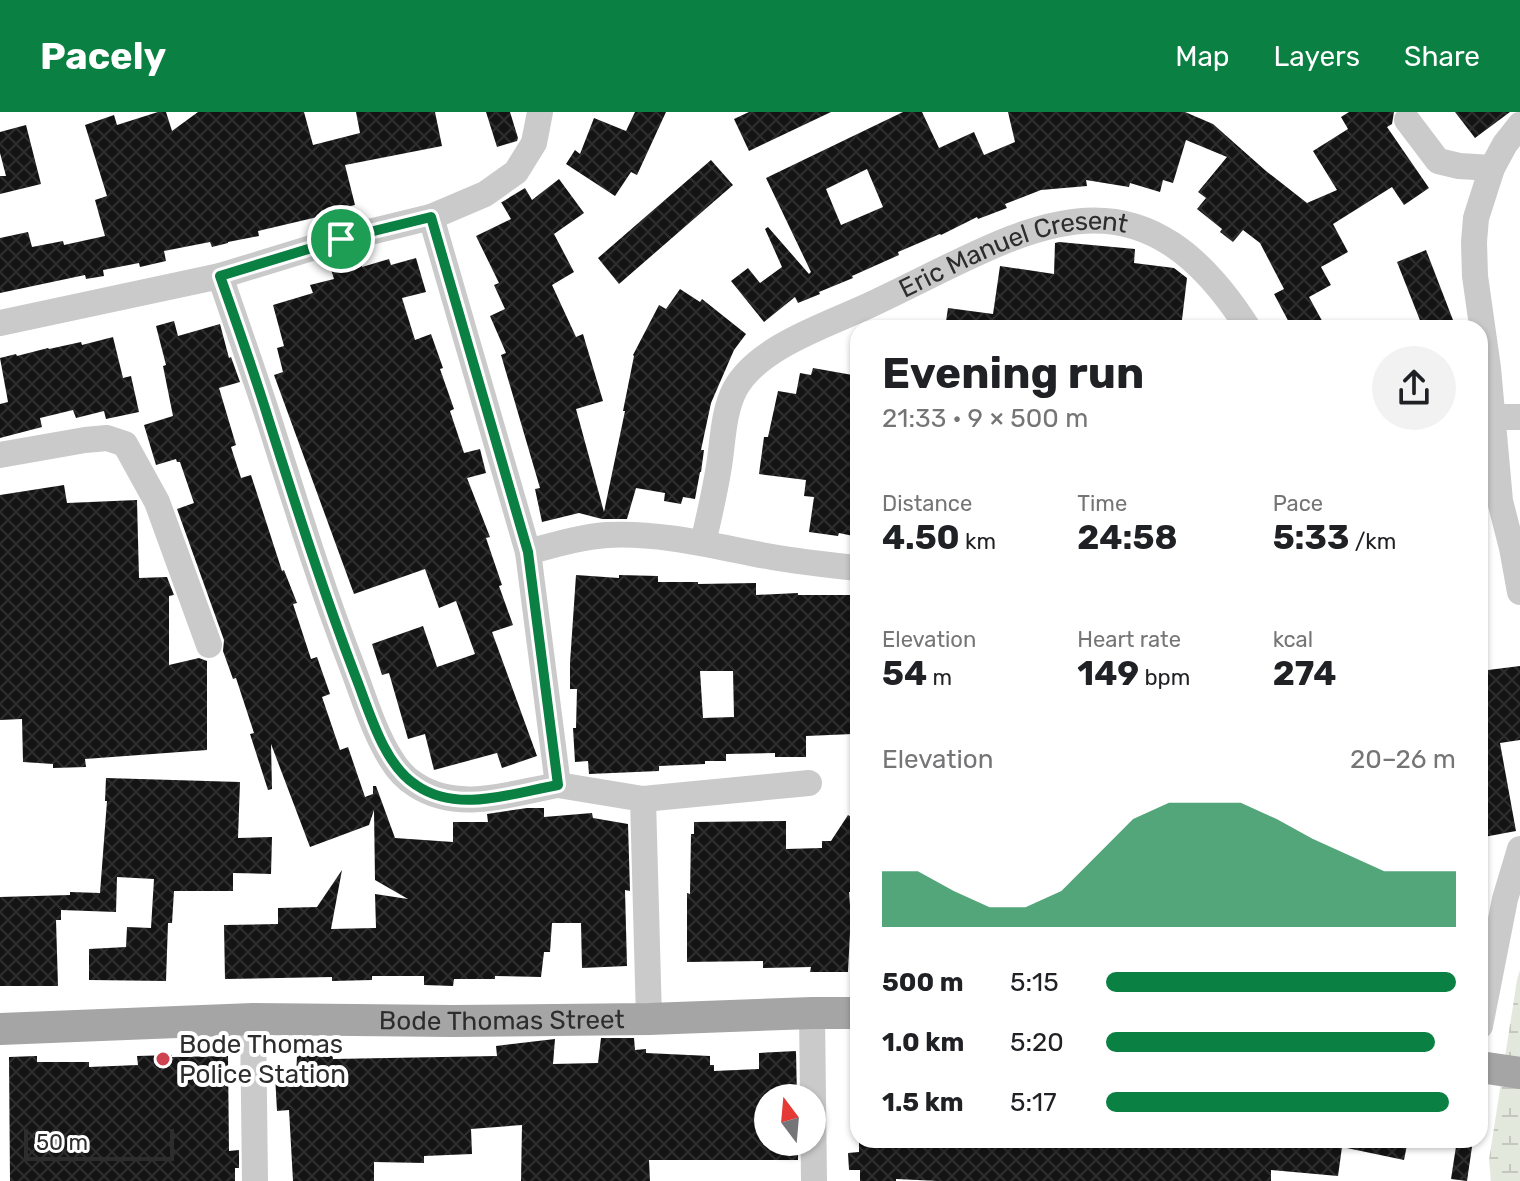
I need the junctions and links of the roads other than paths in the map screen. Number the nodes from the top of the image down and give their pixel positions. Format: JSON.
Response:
{"nodes":[{"id":1,"x":540,"y":112,"type":"edge"},
{"id":2,"x":1407,"y":120,"type":"dead end"},
{"id":3,"x":1520,"y":125,"type":"edge"},
{"id":4,"x":1492,"y":168,"type":"junction"},
{"id":5,"x":431,"y":217,"type":"junction"},
{"id":6,"x":220,"y":276,"type":"junction"},
{"id":7,"x":1243,"y":320,"type":"edge"},
{"id":8,"x":1481,"y":320,"type":"edge"},
{"id":9,"x":0,"y":323,"type":"edge"},
{"id":10,"x":1488,"y":368,"type":"edge"},
{"id":11,"x":1493,"y":417,"type":"junction"},
{"id":12,"x":1520,"y":417,"type":"edge"},
{"id":13,"x":0,"y":455,"type":"edge"},
{"id":14,"x":703,"y":543,"type":"junction"},
{"id":15,"x":1516,"y":548,"type":"edge"},
{"id":16,"x":528,"y":552,"type":"junction"},
{"id":17,"x":850,"y":567,"type":"edge"},
{"id":18,"x":1520,"y":592,"type":"edge"},
{"id":19,"x":209,"y":645,"type":"dead end"},
{"id":20,"x":809,"y":783,"type":"dead end"},
{"id":21,"x":558,"y":785,"type":"junction"},
{"id":22,"x":643,"y":799,"type":"junction"},
{"id":23,"x":1520,"y":849,"type":"edge"},
{"id":24,"x":1488,"y":985,"type":"edge"},
{"id":25,"x":812,"y":1013,"type":"junction"},
{"id":26,"x":850,"y":1013,"type":"edge"},
{"id":27,"x":253,"y":1019,"type":"junction"},
{"id":28,"x":649,"y":1019,"type":"junction"},
{"id":29,"x":0,"y":1029,"type":"edge"},
{"id":30,"x":255,"y":1181,"type":"edge"},
{"id":31,"x":814,"y":1181,"type":"edge"}],
"edges":[{"from":1,"to":5,"type":"street"},
{"from":2,"to":4,"type":"street"},
{"from":3,"to":4,"type":"street"},
{"from":4,"to":8,"type":"street"},
{"from":5,"to":6,"type":"street"},
{"from":5,"to":16,"type":"street"},
{"from":6,"to":9,"type":"street"},
{"from":6,"to":21,"type":"street"},
{"from":7,"to":14,"type":"street","name":"Eric Manuel Cresent"},
{"from":10,"to":11,"type":"street"},
{"from":11,"to":12,"type":"street"},
{"from":11,"to":15,"type":"street"},
{"from":13,"to":19,"type":"street"},
{"from":14,"to":16,"type":"street"},
{"from":14,"to":17,"type":"street"},
{"from":15,"to":18,"type":"street"},
{"from":16,"to":21,"type":"street"},
{"from":20,"to":22,"type":"street"},
{"from":21,"to":22,"type":"street"},
{"from":22,"to":28,"type":"street"},
{"from":23,"to":24,"type":"street"},
{"from":25,"to":26,"type":"main road","name":"Bode Thomas Street"},
{"from":25,"to":28,"type":"main road","name":"Bode Thomas Street"},
{"from":25,"to":31,"type":"street"},
{"from":27,"to":28,"type":"main road","name":"Bode Thomas Street"},
{"from":27,"to":29,"type":"main road","name":"Bode Thomas Street"},
{"from":27,"to":30,"type":"street"}]}
